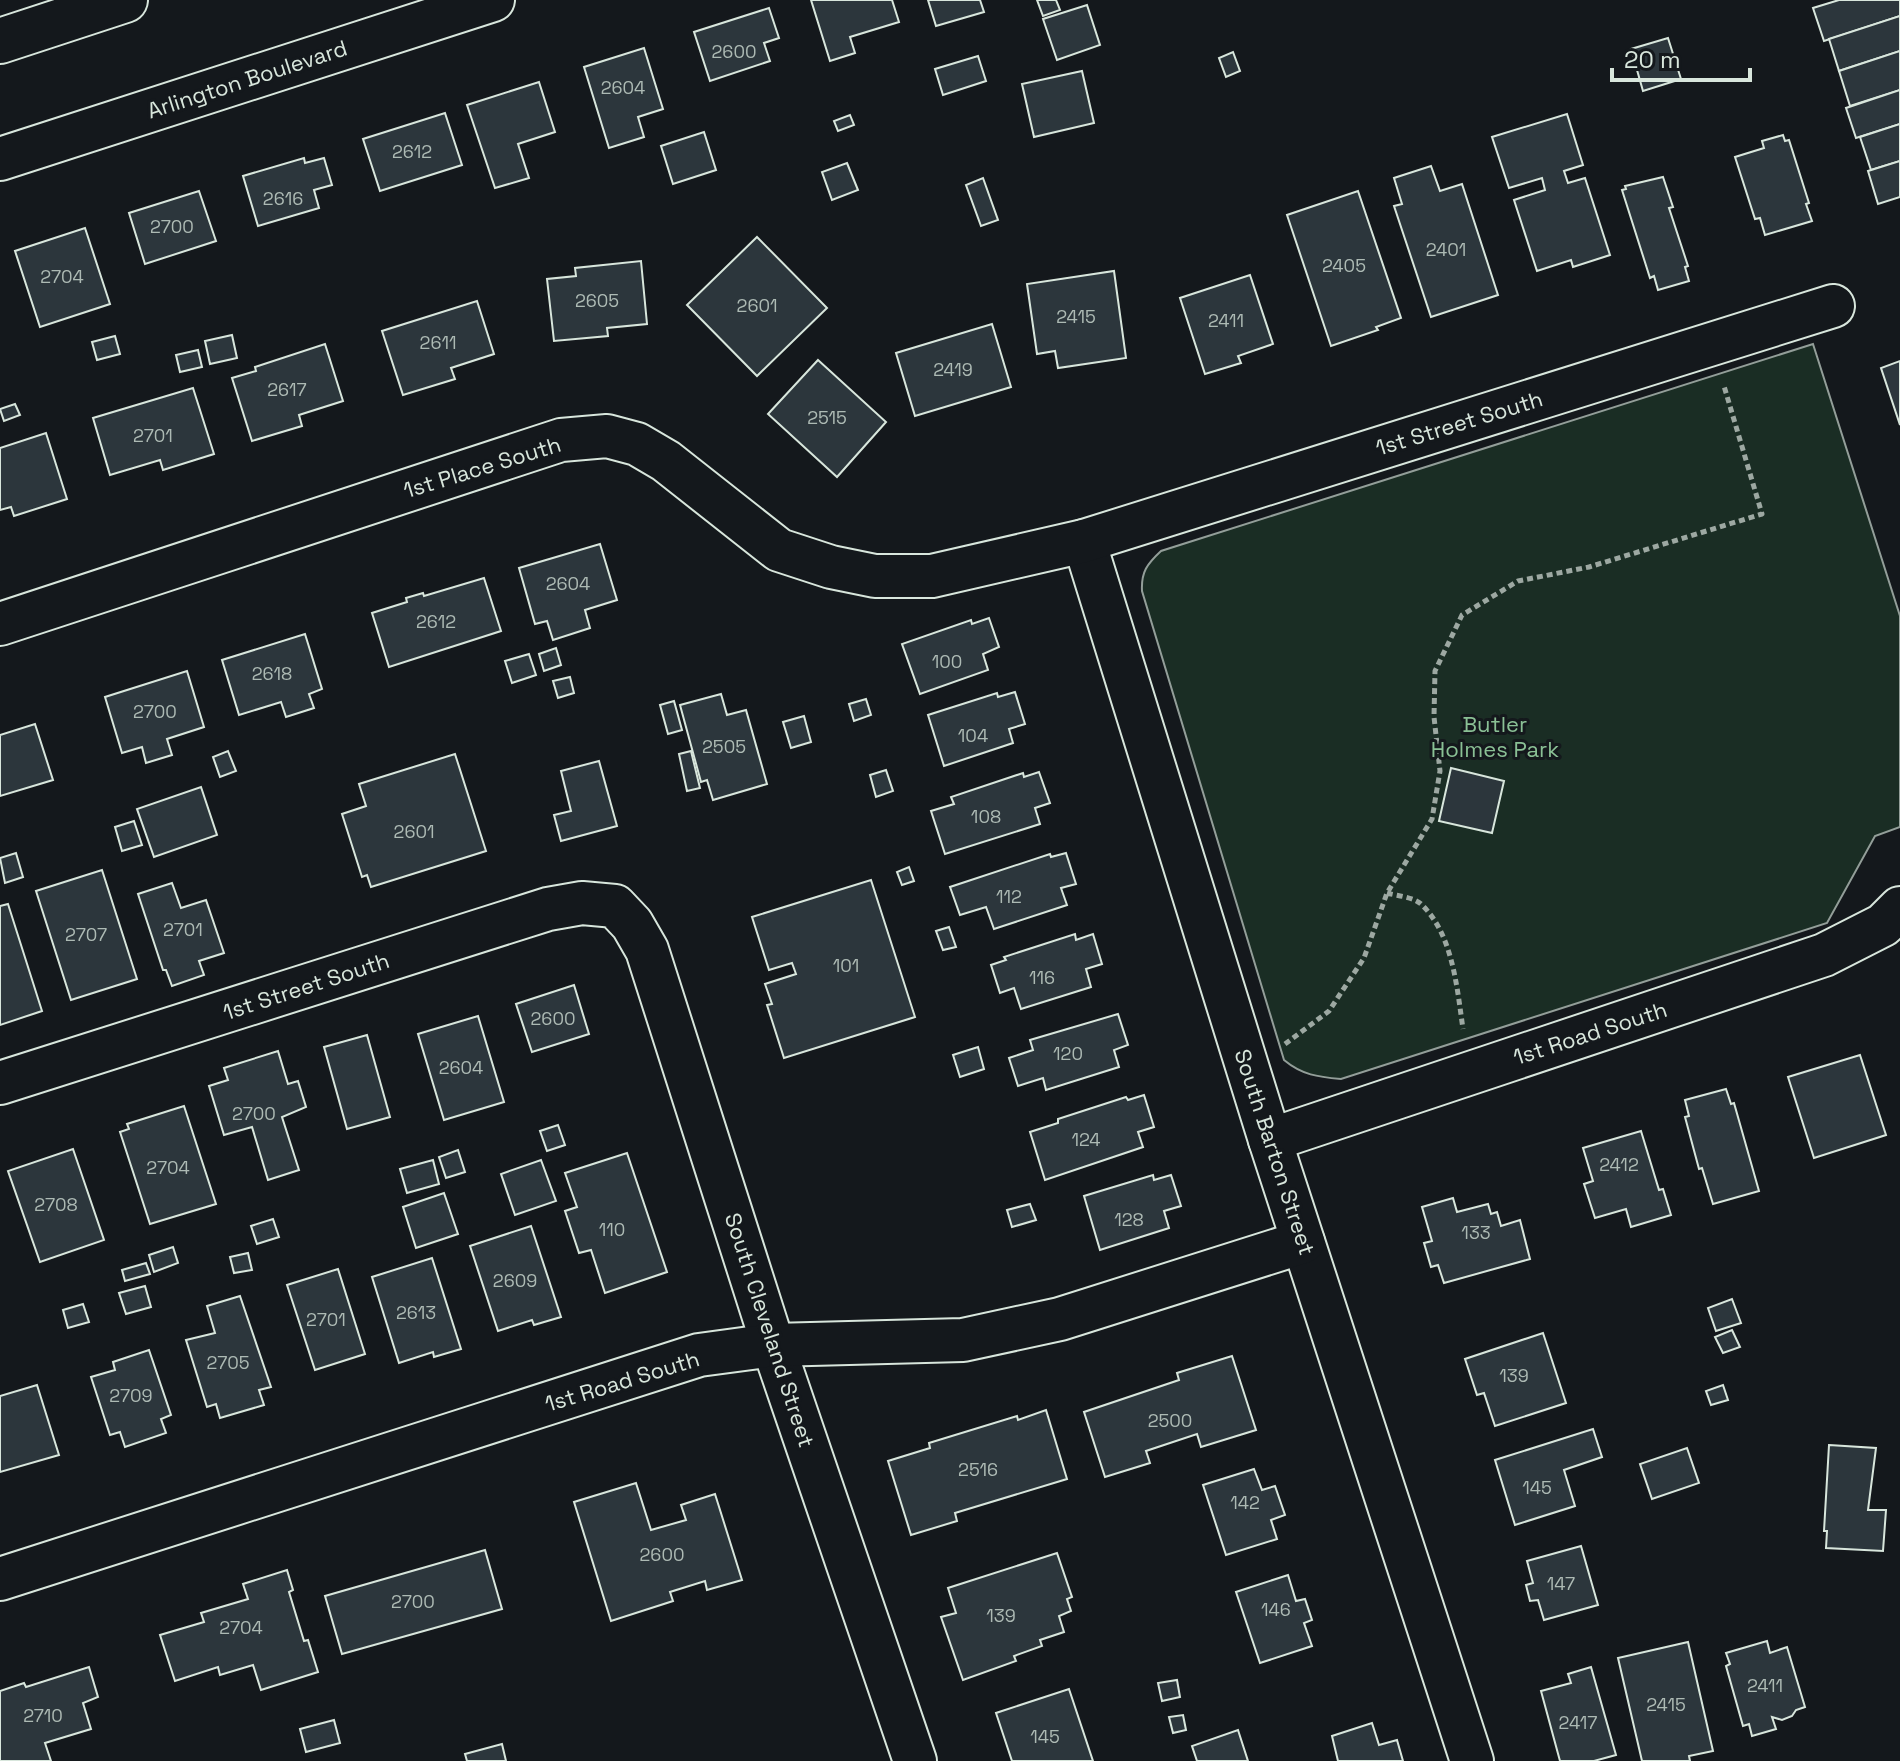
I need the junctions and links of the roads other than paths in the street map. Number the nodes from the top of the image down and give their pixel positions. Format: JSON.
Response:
{"nodes":[{"id":1,"x":125,"y":0,"type":"edge"},
{"id":2,"x":493,"y":0,"type":"edge"},
{"id":3,"x":0,"y":41,"type":"edge"},
{"id":4,"x":0,"y":159,"type":"edge"},
{"id":5,"x":1833,"y":306,"type":"dead end"},
{"id":6,"x":1084,"y":541,"type":"junction"},
{"id":7,"x":0,"y":624,"type":"edge"},
{"id":8,"x":615,"y":906,"type":"joint"},
{"id":9,"x":1900,"y":908,"type":"edge"},
{"id":10,"x":0,"y":1083,"type":"edge"},
{"id":11,"x":1270,"y":1140,"type":"junction"},
{"id":12,"x":1303,"y":1242,"type":"junction"},
{"id":13,"x":773,"y":1345,"type":"junction"},
{"id":14,"x":0,"y":1579,"type":"edge"},
{"id":15,"x":915,"y":1761,"type":"edge"},
{"id":16,"x":1472,"y":1761,"type":"edge"}],
"edges":[{"from":1,"to":3,"type":"highway"},
{"from":2,"to":4,"type":"street","name":"Arlington Boulevard"},
{"from":5,"to":6,"type":"street","name":"1st Street South"},
{"from":6,"to":7,"type":"street","name":"1st Place South"},
{"from":6,"to":11,"type":"street","name":"South Barton Street"},
{"from":8,"to":10,"type":"street","name":"1st Street South"},
{"from":8,"to":13,"type":"street","name":"South Cleveland Street"},
{"from":9,"to":11,"type":"street","name":"1st Road South"},
{"from":11,"to":12,"type":"street","name":"South Barton Street"},
{"from":12,"to":13,"type":"street","name":"1st Road South"},
{"from":12,"to":16,"type":"street","name":"South Barton Street"},
{"from":13,"to":14,"type":"street","name":"1st Road South"},
{"from":13,"to":15,"type":"street","name":"South Cleveland Street"}]}
